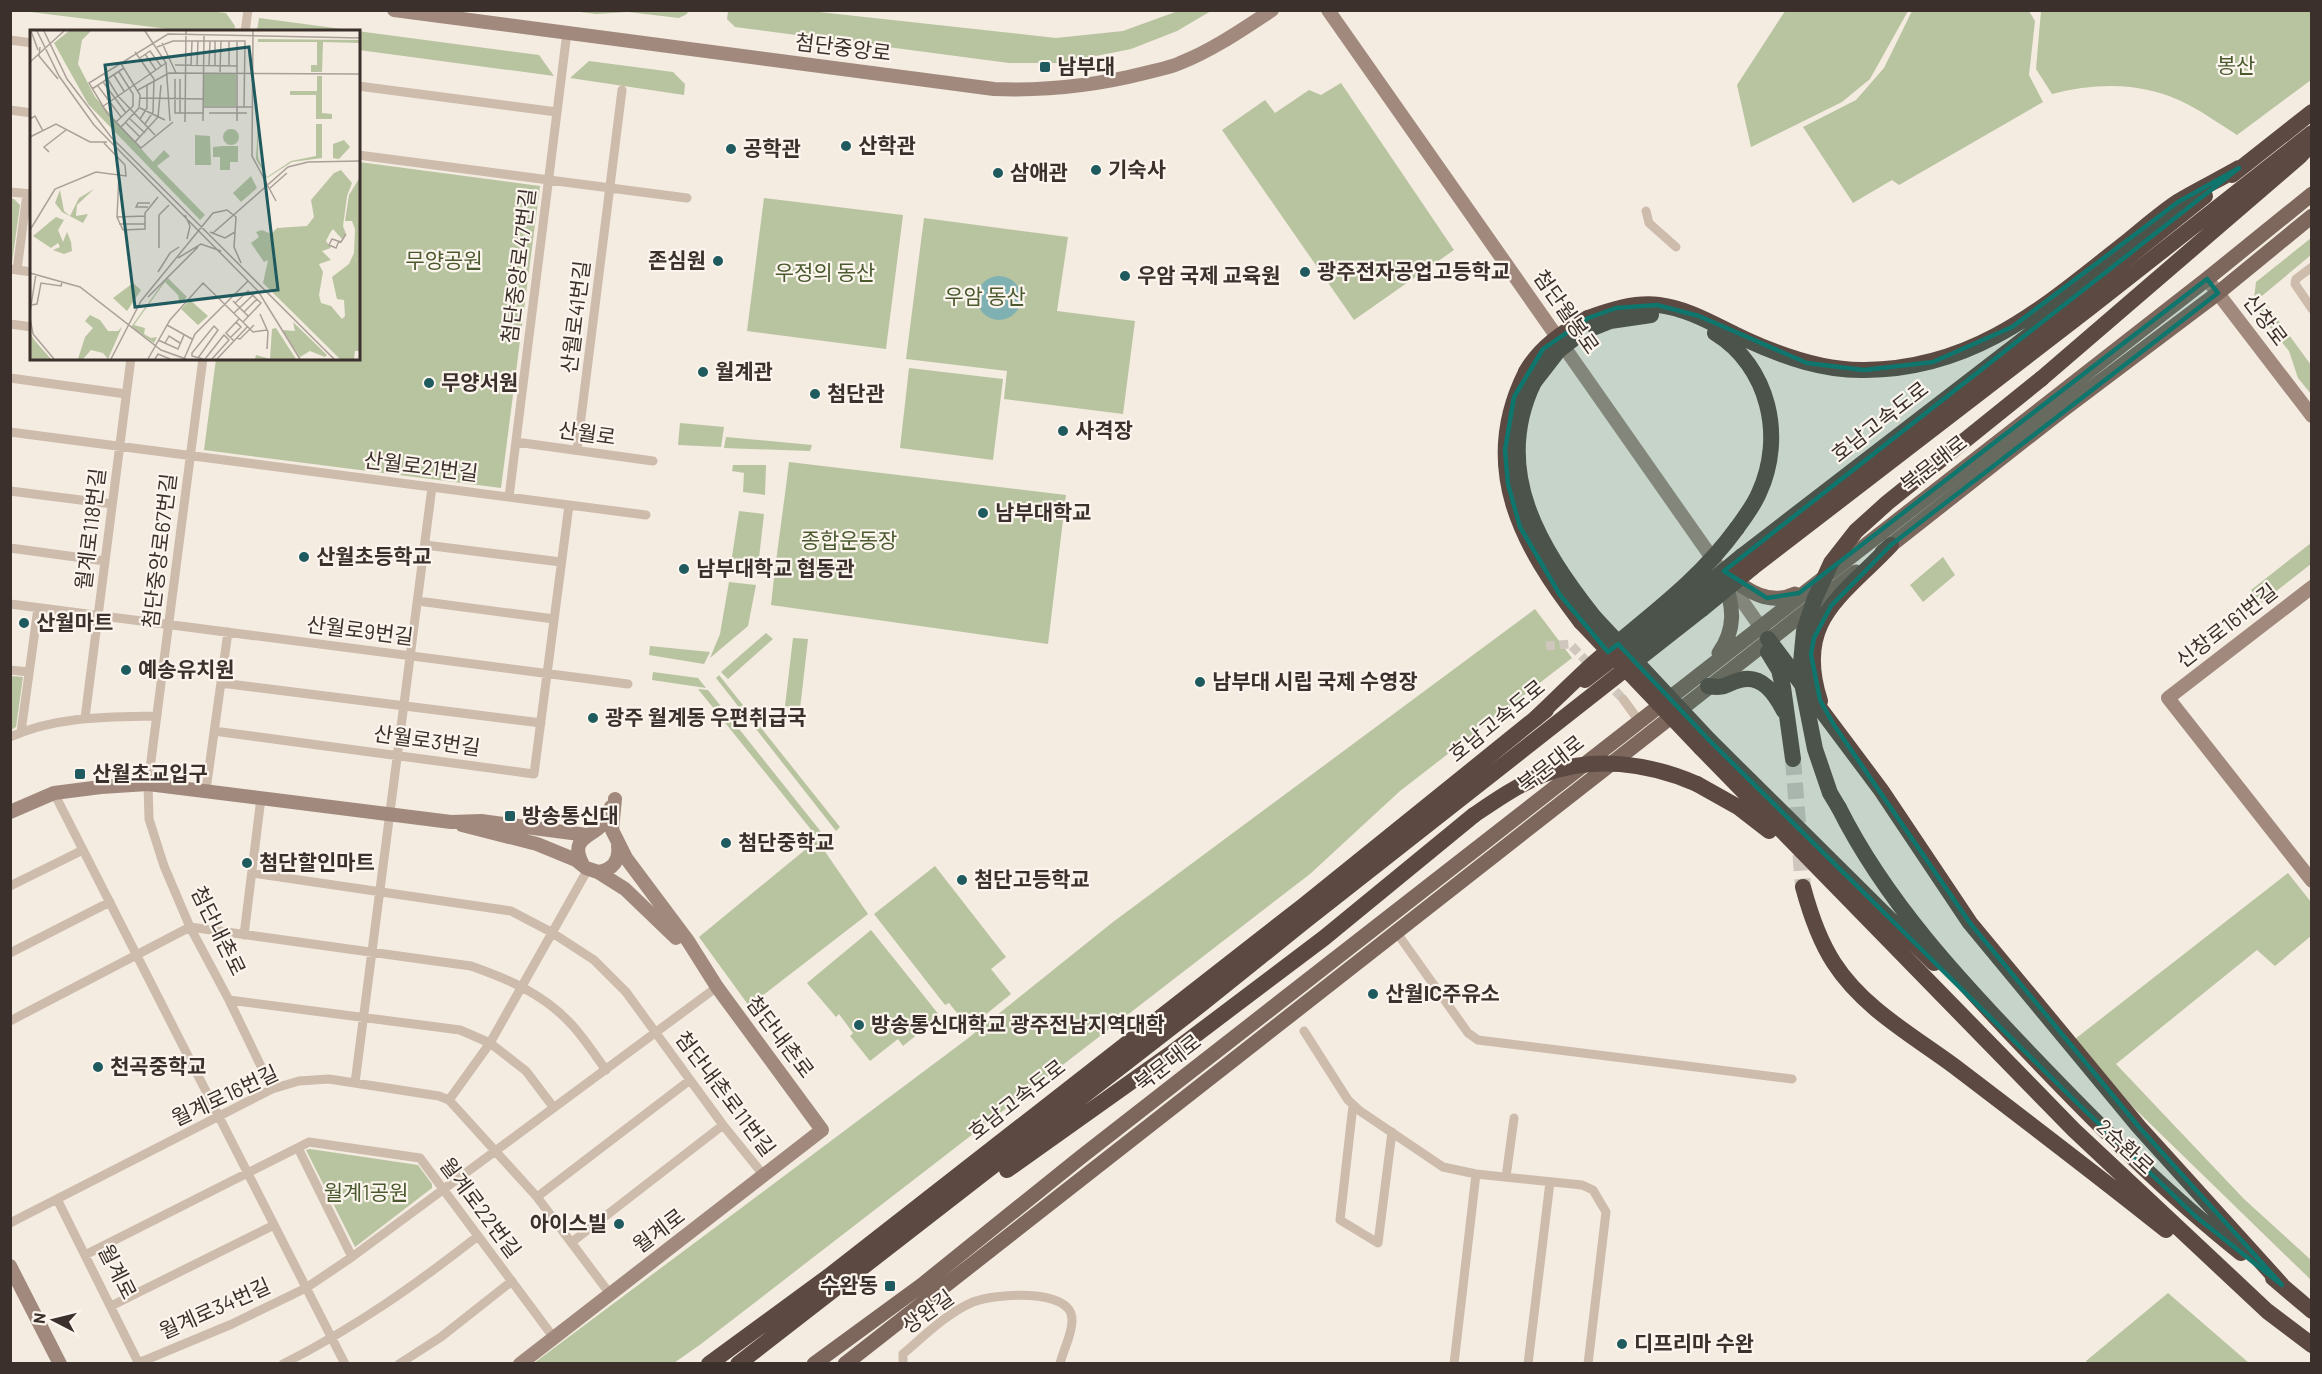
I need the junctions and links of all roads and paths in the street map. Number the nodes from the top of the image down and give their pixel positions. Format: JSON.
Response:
{"nodes":[{"id":1,"x":248,"y":10,"type":"edge"},
{"id":2,"x":394,"y":10,"type":"edge"},
{"id":3,"x":1328,"y":10,"type":"edge"},
{"id":4,"x":1268,"y":12,"type":"edge"},
{"id":5,"x":245,"y":30,"type":"edge"},
{"id":6,"x":567,"y":32,"type":"junction"},
{"id":7,"x":10,"y":40,"type":"edge"},
{"id":8,"x":30,"y":43,"type":"edge"},
{"id":9,"x":360,"y":86,"type":"edge"},
{"id":10,"x":622,"y":90,"type":"dead end"},
{"id":11,"x":10,"y":110,"type":"edge"},
{"id":12,"x":557,"y":112,"type":"junction"},
{"id":13,"x":2312,"y":112,"type":"edge"},
{"id":14,"x":30,"y":113,"type":"edge"},
{"id":15,"x":2312,"y":133,"type":"edge"},
{"id":16,"x":2312,"y":143,"type":"edge"},
{"id":17,"x":360,"y":155,"type":"edge"},
{"id":18,"x":2239,"y":168,"type":"junction"},
{"id":19,"x":548,"y":180,"type":"junction"},
{"id":20,"x":610,"y":188,"type":"junction"},
{"id":21,"x":10,"y":192,"type":"edge"},
{"id":22,"x":29,"y":194,"type":"edge"},
{"id":23,"x":2312,"y":194,"type":"edge"},
{"id":24,"x":687,"y":198,"type":"dead end"},
{"id":25,"x":1646,"y":211,"type":"dead end"},
{"id":26,"x":2312,"y":216,"type":"edge"},
{"id":27,"x":1676,"y":247,"type":"dead end"},
{"id":28,"x":2312,"y":267,"type":"edge"},
{"id":29,"x":14,"y":270,"type":"edge"},
{"id":30,"x":30,"y":272,"type":"edge"},
{"id":31,"x":2207,"y":279,"type":"junction"},
{"id":32,"x":2218,"y":293,"type":"junction"},
{"id":33,"x":2312,"y":309,"type":"edge"},
{"id":34,"x":1591,"y":323,"type":"junction"},
{"id":35,"x":10,"y":324,"type":"edge"},
{"id":36,"x":30,"y":327,"type":"edge"},
{"id":37,"x":131,"y":360,"type":"edge"},
{"id":38,"x":203,"y":360,"type":"edge"},
{"id":39,"x":10,"y":378,"type":"edge"},
{"id":40,"x":126,"y":394,"type":"junction"},
{"id":41,"x":2312,"y":416,"type":"edge"},
{"id":42,"x":10,"y":432,"type":"edge"},
{"id":43,"x":516,"y":442,"type":"junction"},
{"id":44,"x":120,"y":446,"type":"junction"},
{"id":45,"x":577,"y":450,"type":"junction"},
{"id":46,"x":190,"y":455,"type":"junction"},
{"id":47,"x":653,"y":461,"type":"dead end"},
{"id":48,"x":432,"y":487,"type":"junction"},
{"id":49,"x":10,"y":491,"type":"edge"},
{"id":50,"x":509,"y":497,"type":"junction"},
{"id":51,"x":112,"y":504,"type":"junction"},
{"id":52,"x":568,"y":505,"type":"junction"},
{"id":53,"x":646,"y":515,"type":"dead end"},
{"id":54,"x":425,"y":545,"type":"junction"},
{"id":55,"x":1891,"y":545,"type":"junction"},
{"id":56,"x":10,"y":548,"type":"edge"},
{"id":57,"x":105,"y":561,"type":"junction"},
{"id":58,"x":561,"y":562,"type":"junction"},
{"id":59,"x":1747,"y":562,"type":"junction"},
{"id":60,"x":1718,"y":566,"type":"junction"},
{"id":61,"x":1814,"y":584,"type":"junction"},
{"id":62,"x":2312,"y":586,"type":"edge"},
{"id":63,"x":418,"y":601,"type":"junction"},
{"id":64,"x":1698,"y":602,"type":"junction"},
{"id":65,"x":10,"y":604,"type":"edge"},
{"id":66,"x":38,"y":608,"type":"junction"},
{"id":67,"x":98,"y":615,"type":"junction"},
{"id":68,"x":554,"y":619,"type":"junction"},
{"id":69,"x":169,"y":625,"type":"junction"},
{"id":70,"x":228,"y":632,"type":"junction"},
{"id":71,"x":1764,"y":633,"type":"junction"},
{"id":72,"x":410,"y":656,"type":"junction"},
{"id":73,"x":10,"y":670,"type":"edge"},
{"id":74,"x":29,"y":672,"type":"junction"},
{"id":75,"x":547,"y":674,"type":"junction"},
{"id":76,"x":1707,"y":677,"type":"junction"},
{"id":77,"x":221,"y":683,"type":"junction"},
{"id":78,"x":628,"y":684,"type":"dead end"},
{"id":79,"x":1623,"y":699,"type":"tunnel mouth"},
{"id":80,"x":404,"y":706,"type":"junction"},
{"id":81,"x":157,"y":716,"type":"junction"},
{"id":82,"x":1787,"y":716,"type":"junction"},
{"id":83,"x":85,"y":718,"type":"junction"},
{"id":84,"x":1536,"y":718,"type":"junction"},
{"id":85,"x":1639,"y":721,"type":"junction"},
{"id":86,"x":541,"y":723,"type":"junction"},
{"id":87,"x":1834,"y":725,"type":"junction"},
{"id":88,"x":214,"y":731,"type":"junction"},
{"id":89,"x":21,"y":732,"type":"junction"},
{"id":90,"x":10,"y":737,"type":"edge"},
{"id":91,"x":1705,"y":744,"type":"junction"},
{"id":92,"x":398,"y":755,"type":"junction"},
{"id":93,"x":1793,"y":759,"type":"tunnel mouth"},
{"id":94,"x":148,"y":784,"type":"junction"},
{"id":95,"x":206,"y":790,"type":"junction"},
{"id":96,"x":54,"y":793,"type":"junction"},
{"id":97,"x":261,"y":798,"type":"junction"},
{"id":98,"x":10,"y":812,"type":"edge"},
{"id":99,"x":390,"y":814,"type":"junction"},
{"id":100,"x":451,"y":822,"type":"junction"},
{"id":101,"x":590,"y":833,"type":"junction"},
{"id":102,"x":617,"y":843,"type":"junction"},
{"id":103,"x":83,"y":850,"type":"junction"},
{"id":104,"x":589,"y":868,"type":"junction"},
{"id":105,"x":252,"y":873,"type":"junction"},
{"id":106,"x":2312,"y":881,"type":"edge"},
{"id":107,"x":10,"y":886,"type":"edge"},
{"id":108,"x":1803,"y":887,"type":"tunnel mouth"},
{"id":109,"x":380,"y":890,"type":"junction"},
{"id":110,"x":110,"y":902,"type":"junction"},
{"id":111,"x":190,"y":927,"type":"junction"},
{"id":112,"x":551,"y":932,"type":"junction"},
{"id":113,"x":1397,"y":933,"type":"junction"},
{"id":114,"x":244,"y":935,"type":"junction"},
{"id":115,"x":10,"y":953,"type":"edge"},
{"id":116,"x":372,"y":954,"type":"junction"},
{"id":117,"x":137,"y":955,"type":"junction"},
{"id":118,"x":704,"y":968,"type":"junction"},
{"id":119,"x":1919,"y":970,"type":"junction"},
{"id":120,"x":522,"y":986,"type":"junction"},
{"id":121,"x":717,"y":987,"type":"junction"},
{"id":122,"x":229,"y":1000,"type":"junction"},
{"id":123,"x":1984,"y":1007,"type":"junction"},
{"id":124,"x":363,"y":1018,"type":"junction"},
{"id":125,"x":10,"y":1021,"type":"edge"},
{"id":126,"x":1304,"y":1031,"type":"dead end"},
{"id":127,"x":657,"y":1032,"type":"junction"},
{"id":128,"x":490,"y":1043,"type":"junction"},
{"id":129,"x":606,"y":1070,"type":"junction"},
{"id":130,"x":1792,"y":1079,"type":"dead end"},
{"id":131,"x":690,"y":1080,"type":"junction"},
{"id":132,"x":355,"y":1083,"type":"junction"},
{"id":133,"x":272,"y":1089,"type":"junction"},
{"id":134,"x":450,"y":1100,"type":"junction"},
{"id":135,"x":1353,"y":1105,"type":"junction"},
{"id":136,"x":554,"y":1108,"type":"junction"},
{"id":137,"x":219,"y":1117,"type":"junction"},
{"id":138,"x":1514,"y":1118,"type":"dead end"},
{"id":139,"x":723,"y":1125,"type":"junction"},
{"id":140,"x":822,"y":1130,"type":"joint"},
{"id":141,"x":1392,"y":1132,"type":"junction"},
{"id":142,"x":298,"y":1148,"type":"junction"},
{"id":143,"x":495,"y":1151,"type":"junction"},
{"id":144,"x":248,"y":1173,"type":"junction"},
{"id":145,"x":1476,"y":1174,"type":"junction"},
{"id":146,"x":765,"y":1177,"type":"junction"},
{"id":147,"x":1506,"y":1177,"type":"junction"},
{"id":148,"x":1550,"y":1182,"type":"junction"},
{"id":149,"x":443,"y":1189,"type":"junction"},
{"id":150,"x":537,"y":1197,"type":"junction"},
{"id":151,"x":57,"y":1199,"type":"junction"},
{"id":152,"x":10,"y":1223,"type":"edge"},
{"id":153,"x":274,"y":1225,"type":"junction"},
{"id":154,"x":478,"y":1236,"type":"junction"},
{"id":155,"x":572,"y":1242,"type":"junction"},
{"id":156,"x":85,"y":1255,"type":"junction"},
{"id":157,"x":352,"y":1257,"type":"junction"},
{"id":158,"x":10,"y":1266,"type":"edge"},
{"id":159,"x":512,"y":1281,"type":"junction"},
{"id":160,"x":2282,"y":1285,"type":"junction"},
{"id":161,"x":839,"y":1287,"type":"junction"},
{"id":162,"x":306,"y":1288,"type":"junction"},
{"id":163,"x":610,"y":1294,"type":"junction"},
{"id":164,"x":111,"y":1306,"type":"junction"},
{"id":165,"x":2267,"y":1311,"type":"junction"},
{"id":166,"x":2312,"y":1311,"type":"edge"},
{"id":167,"x":554,"y":1338,"type":"junction"},
{"id":168,"x":332,"y":1339,"type":"junction"},
{"id":169,"x":2312,"y":1344,"type":"edge"},
{"id":170,"x":838,"y":1346,"type":"junction"},
{"id":171,"x":138,"y":1363,"type":"edge"},
{"id":172,"x":847,"y":1363,"type":"edge"},
{"id":173,"x":60,"y":1364,"type":"edge"},
{"id":174,"x":283,"y":1364,"type":"edge"},
{"id":175,"x":345,"y":1364,"type":"edge"},
{"id":176,"x":399,"y":1364,"type":"edge"},
{"id":177,"x":520,"y":1364,"type":"edge"},
{"id":178,"x":709,"y":1364,"type":"edge"},
{"id":179,"x":738,"y":1364,"type":"edge"},
{"id":180,"x":814,"y":1364,"type":"edge"},
{"id":181,"x":903,"y":1364,"type":"edge"},
{"id":182,"x":1060,"y":1364,"type":"edge"},
{"id":183,"x":1454,"y":1364,"type":"edge"},
{"id":184,"x":1528,"y":1364,"type":"edge"},
{"id":185,"x":1588,"y":1364,"type":"edge"}],
"edges":[{"from":1,"to":5,"type":"street"},
{"from":2,"to":6,"type":"street","name":"첨단중앙로"},
{"from":3,"to":60,"type":"street","name":"첨단월봉로"},
{"from":4,"to":6,"type":"street","name":"첨단중앙로"},
{"from":6,"to":12,"type":"street","name":"첨단중앙로47번길"},
{"from":7,"to":8,"type":"street"},
{"from":9,"to":12,"type":"street"},
{"from":10,"to":20,"type":"street","name":"산월로41번길"},
{"from":11,"to":14,"type":"street"},
{"from":12,"to":19,"type":"street","name":"첨단중앙로47번길"},
{"from":13,"to":18,"type":"highway","name":"호남고속도로"},
{"from":15,"to":59,"type":"highway","name":"호남고속도로"},
{"from":16,"to":123,"type":"highway","bridge":true},
{"from":17,"to":19,"type":"street"},
{"from":18,"to":34,"type":"highway"},
{"from":18,"to":59,"type":"highway","name":"호남고속도로"},
{"from":19,"to":20,"type":"street"},
{"from":19,"to":43,"type":"street","name":"첨단중앙로47번길"},
{"from":20,"to":24,"type":"street"},
{"from":20,"to":45,"type":"street","name":"산월로41번길"},
{"from":21,"to":22,"type":"street"},
{"from":22,"to":29,"type":"street"},
{"from":23,"to":31,"type":"main road","name":"북문대로"},
{"from":25,"to":27,"type":"street"},
{"from":26,"to":32,"type":"main road","name":"북문대로"},
{"from":28,"to":33,"type":"street"},
{"from":29,"to":30,"type":"street"},
{"from":31,"to":32,"type":"street","name":"신창로"},
{"from":31,"to":61,"type":"main road","name":"북문대로"},
{"from":32,"to":41,"type":"street","name":"신창로"},
{"from":32,"to":55,"type":"main road","name":"북문대로"},
{"from":34,"to":84,"type":"highway","bridge":true},
{"from":34,"to":91,"type":"highway","bridge":true},
{"from":35,"to":36,"type":"street"},
{"from":37,"to":40,"type":"street","name":"월계로118번길"},
{"from":38,"to":46,"type":"street","name":"첨단중앙로67번길"},
{"from":39,"to":40,"type":"street"},
{"from":40,"to":44,"type":"street","name":"월계로118번길"},
{"from":42,"to":44,"type":"street","name":"산월로21번길"},
{"from":43,"to":45,"type":"street","name":"산월로"},
{"from":43,"to":50,"type":"street","name":"첨단중앙로47번길"},
{"from":44,"to":46,"type":"street","name":"산월로21번길"},
{"from":44,"to":51,"type":"street","name":"월계로118번길"},
{"from":45,"to":47,"type":"street","name":"산월로"},
{"from":46,"to":48,"type":"street","name":"산월로21번길"},
{"from":46,"to":69,"type":"street","name":"첨단중앙로67번길"},
{"from":48,"to":50,"type":"street","name":"산월로21번길"},
{"from":48,"to":54,"type":"street"},
{"from":49,"to":51,"type":"street"},
{"from":50,"to":52,"type":"street","name":"산월로21번길"},
{"from":51,"to":57,"type":"street","name":"월계로118번길"},
{"from":52,"to":53,"type":"street","name":"산월로21번길"},
{"from":52,"to":58,"type":"street"},
{"from":54,"to":58,"type":"street"},
{"from":54,"to":63,"type":"street"},
{"from":55,"to":71,"type":"main road","name":"북문대로"},
{"from":55,"to":87,"type":"highway"},
{"from":56,"to":57,"type":"street"},
{"from":57,"to":67,"type":"street","name":"월계로118번길"},
{"from":58,"to":68,"type":"street"},
{"from":59,"to":64,"type":"highway","name":"호남고속도로","bridge":true},
{"from":60,"to":61,"type":"main road"},
{"from":60,"to":71,"type":"street","name":"첨단월봉로"},
{"from":60,"to":76,"type":"main road"},
{"from":61,"to":71,"type":"main road","name":"북문대로"},
{"from":62,"to":106,"type":"street","name":"신창로161번길"},
{"from":63,"to":68,"type":"street"},
{"from":63,"to":72,"type":"street"},
{"from":64,"to":84,"type":"highway","name":"호남고속도로"},
{"from":64,"to":161,"type":"highway","name":"호남고속도로"},
{"from":65,"to":66,"type":"street","name":"월계로118번길"},
{"from":66,"to":67,"type":"street","name":"월계로118번길"},
{"from":66,"to":74,"type":"street"},
{"from":67,"to":69,"type":"street","name":"월계로118번길"},
{"from":67,"to":83,"type":"street","name":"월계로118번길"},
{"from":68,"to":75,"type":"street"},
{"from":69,"to":70,"type":"street","name":"산월로9번길"},
{"from":69,"to":81,"type":"street","name":"첨단중앙로67번길"},
{"from":70,"to":72,"type":"street","name":"산월로9번길"},
{"from":70,"to":77,"type":"street"},
{"from":71,"to":76,"type":"main road","name":"북문대로"},
{"from":71,"to":82,"type":"highway"},
{"from":71,"to":87,"type":"highway"},
{"from":72,"to":75,"type":"street","name":"산월로9번길"},
{"from":72,"to":80,"type":"street"},
{"from":73,"to":74,"type":"street"},
{"from":74,"to":89,"type":"street"},
{"from":75,"to":78,"type":"street","name":"산월로9번길"},
{"from":75,"to":86,"type":"street","name":"산월로3번길"},
{"from":76,"to":82,"type":"highway"},
{"from":76,"to":85,"type":"main road","name":"북문대로"},
{"from":76,"to":113,"type":"main road","name":"북문대로"},
{"from":77,"to":80,"type":"street"},
{"from":77,"to":88,"type":"street"},
{"from":79,"to":85,"type":"street"},
{"from":80,"to":86,"type":"street"},
{"from":80,"to":92,"type":"street"},
{"from":81,"to":83,"type":"street"},
{"from":81,"to":94,"type":"street","name":"첨단중앙로67번길"},
{"from":82,"to":93,"type":"highway"},
{"from":83,"to":89,"type":"street"},
{"from":84,"to":178,"type":"highway","name":"호남고속도로"},
{"from":85,"to":170,"type":"main road","name":"북문대로"},
{"from":86,"to":92,"type":"street","name":"산월로3번길"},
{"from":87,"to":160,"type":"highway"},
{"from":88,"to":92,"type":"street","name":"산월로3번길"},
{"from":88,"to":95,"type":"street"},
{"from":89,"to":90,"type":"street"},
{"from":91,"to":119,"type":"highway"},
{"from":91,"to":123,"type":"highway"},
{"from":92,"to":99,"type":"street"},
{"from":94,"to":95,"type":"street"},
{"from":94,"to":96,"type":"street"},
{"from":94,"to":111,"type":"street","name":"첨단내촌로"},
{"from":95,"to":97,"type":"street"},
{"from":96,"to":98,"type":"street"},
{"from":96,"to":103,"type":"street","name":"월계로34번길"},
{"from":97,"to":99,"type":"street"},
{"from":97,"to":105,"type":"street","name":"첨단내촌로"},
{"from":99,"to":100,"type":"street"},
{"from":99,"to":109,"type":"street"},
{"from":100,"to":101,"type":"street"},
{"from":100,"to":104,"type":"street"},
{"from":101,"to":102,"type":"street"},
{"from":101,"to":102,"type":"street"},
{"from":101,"to":104,"type":"street"},
{"from":102,"to":104,"type":"street"},
{"from":102,"to":118,"type":"street"},
{"from":103,"to":107,"type":"street"},
{"from":103,"to":110,"type":"street","name":"월계로34번길"},
{"from":104,"to":112,"type":"street"},
{"from":104,"to":118,"type":"street"},
{"from":105,"to":109,"type":"street","name":"첨단내촌로11번길"},
{"from":105,"to":114,"type":"street","name":"첨단내촌로"},
{"from":108,"to":165,"type":"highway"},
{"from":109,"to":112,"type":"street","name":"첨단내촌로11번길"},
{"from":109,"to":116,"type":"street"},
{"from":110,"to":115,"type":"street"},
{"from":110,"to":117,"type":"street","name":"월계로34번길"},
{"from":111,"to":114,"type":"street"},
{"from":111,"to":117,"type":"street"},
{"from":111,"to":122,"type":"street","name":"첨단내촌로"},
{"from":112,"to":120,"type":"street"},
{"from":112,"to":127,"type":"street","name":"첨단내촌로11번길"},
{"from":113,"to":130,"type":"street"},
{"from":113,"to":172,"type":"main road","name":"북문대로"},
{"from":114,"to":116,"type":"street"},
{"from":116,"to":120,"type":"street"},
{"from":116,"to":124,"type":"street"},
{"from":117,"to":125,"type":"street"},
{"from":117,"to":137,"type":"street","name":"월계로34번길"},
{"from":118,"to":121,"type":"street","name":"첨단내촌로"},
{"from":119,"to":161,"type":"highway","bridge":true},
{"from":119,"to":165,"type":"highway","name":"2순환로"},
{"from":120,"to":128,"type":"street"},
{"from":120,"to":129,"type":"street"},
{"from":121,"to":127,"type":"street","name":"첨단내촌로11번길"},
{"from":121,"to":140,"type":"street","name":"첨단내촌로"},
{"from":122,"to":124,"type":"street"},
{"from":122,"to":133,"type":"street","name":"첨단내촌로"},
{"from":123,"to":160,"type":"highway","name":"2순환로"},
{"from":124,"to":128,"type":"street"},
{"from":124,"to":132,"type":"street"},
{"from":126,"to":135,"type":"street"},
{"from":127,"to":129,"type":"street","name":"첨단내촌로11번길"},
{"from":127,"to":131,"type":"street","name":"첨단내촌로11번길"},
{"from":128,"to":134,"type":"street"},
{"from":128,"to":136,"type":"street"},
{"from":129,"to":136,"type":"street","name":"첨단내촌로11번길"},
{"from":131,"to":139,"type":"street","name":"첨단내촌로11번길"},
{"from":131,"to":150,"type":"street"},
{"from":132,"to":133,"type":"street","name":"월계로16번길"},
{"from":132,"to":134,"type":"street","name":"월계로16번길"},
{"from":133,"to":137,"type":"street","name":"월계로16번길"},
{"from":134,"to":143,"type":"street"},
{"from":135,"to":141,"type":"street"},
{"from":135,"to":141,"type":"street"},
{"from":136,"to":143,"type":"street","name":"첨단내촌로11번길"},
{"from":137,"to":144,"type":"street","name":"월계로34번길"},
{"from":137,"to":151,"type":"street","name":"월계로16번길"},
{"from":138,"to":147,"type":"street"},
{"from":139,"to":146,"type":"street","name":"첨단내촌로11번길"},
{"from":139,"to":155,"type":"street"},
{"from":140,"to":146,"type":"street","name":"월계로"},
{"from":141,"to":145,"type":"street"},
{"from":142,"to":144,"type":"street","name":"월계로22번길"},
{"from":142,"to":149,"type":"street","name":"월계로22번길"},
{"from":142,"to":157,"type":"street"},
{"from":143,"to":149,"type":"street","name":"첨단내촌로11번길"},
{"from":143,"to":150,"type":"street"},
{"from":144,"to":153,"type":"street","name":"월계로34번길"},
{"from":144,"to":156,"type":"street"},
{"from":145,"to":147,"type":"street"},
{"from":145,"to":183,"type":"street"},
{"from":146,"to":163,"type":"street","name":"월계로"},
{"from":147,"to":148,"type":"street"},
{"from":148,"to":184,"type":"street"},
{"from":148,"to":185,"type":"street"},
{"from":149,"to":154,"type":"street","name":"월계로22번길"},
{"from":149,"to":157,"type":"street","name":"월계로34번길"},
{"from":150,"to":155,"type":"street"},
{"from":151,"to":152,"type":"street","name":"월계로16번길"},
{"from":151,"to":156,"type":"street","name":"월계로"},
{"from":153,"to":162,"type":"street","name":"월계로34번길"},
{"from":153,"to":164,"type":"street"},
{"from":154,"to":159,"type":"street","name":"월계로22번길"},
{"from":154,"to":168,"type":"street"},
{"from":155,"to":163,"type":"street"},
{"from":156,"to":164,"type":"street","name":"월계로"},
{"from":157,"to":162,"type":"street","name":"월계로34번길"},
{"from":158,"to":173,"type":"street"},
{"from":159,"to":167,"type":"street","name":"월계로22번길"},
{"from":159,"to":176,"type":"street"},
{"from":160,"to":166,"type":"highway","name":"2순환로"},
{"from":161,"to":179,"type":"highway","name":"호남고속도로"},
{"from":162,"to":168,"type":"street","name":"월계로34번길"},
{"from":162,"to":171,"type":"street","name":"월계로34번길"},
{"from":163,"to":167,"type":"street","name":"월계로"},
{"from":164,"to":171,"type":"street","name":"월계로"},
{"from":165,"to":169,"type":"highway","name":"2순환로"},
{"from":167,"to":177,"type":"street","name":"월계로"},
{"from":168,"to":174,"type":"street"},
{"from":168,"to":175,"type":"street","name":"월계로34번길"},
{"from":170,"to":172,"type":"street"},
{"from":170,"to":180,"type":"main road","name":"북문대로"},
{"from":181,"to":182,"type":"street","name":"상완길"}]}
